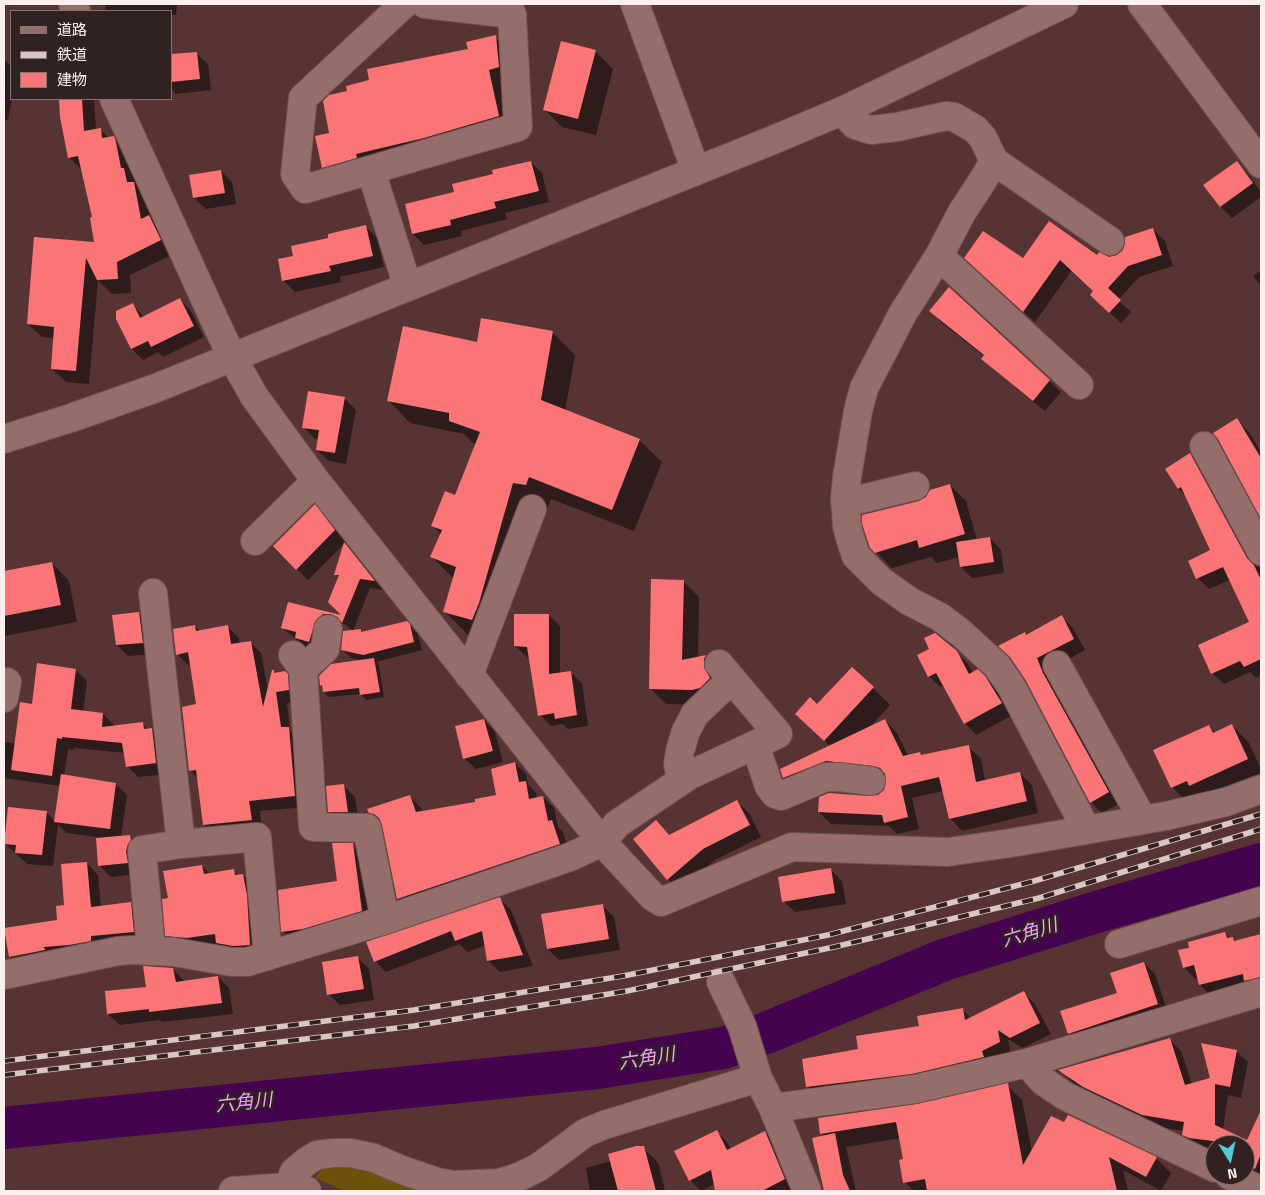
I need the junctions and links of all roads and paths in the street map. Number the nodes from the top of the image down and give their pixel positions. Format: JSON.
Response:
{"nodes":[{"id":1,"x":404,"y":4,"type":"edge"},
{"id":2,"x":425,"y":4,"type":"edge"},
{"id":3,"x":635,"y":4,"type":"edge"},
{"id":4,"x":1064,"y":4,"type":"edge"},
{"id":5,"x":1142,"y":4,"type":"edge"},
{"id":6,"x":114,"y":100,"type":"edge"},
{"id":7,"x":842,"y":111,"type":"junction"},
{"id":8,"x":994,"y":161,"type":"junction"},
{"id":9,"x":1261,"y":164,"type":"edge"},
{"id":10,"x":371,"y":171,"type":"junction"},
{"id":11,"x":696,"y":171,"type":"junction"},
{"id":12,"x":1110,"y":241,"type":"dead end"},
{"id":13,"x":939,"y":256,"type":"junction"},
{"id":14,"x":408,"y":286,"type":"junction"},
{"id":15,"x":232,"y":356,"type":"junction"},
{"id":16,"x":1079,"y":384,"type":"dead end"},
{"id":17,"x":4,"y":439,"type":"edge"},
{"id":18,"x":1204,"y":446,"type":"dead end"},
{"id":19,"x":316,"y":482,"type":"junction"},
{"id":20,"x":914,"y":486,"type":"dead end"},
{"id":21,"x":846,"y":503,"type":"junction"},
{"id":22,"x":532,"y":509,"type":"dead end"},
{"id":23,"x":255,"y":541,"type":"dead end"},
{"id":24,"x":1261,"y":551,"type":"edge"},
{"id":25,"x":153,"y":593,"type":"dead end"},
{"id":26,"x":328,"y":629,"type":"dead end"},
{"id":27,"x":1057,"y":665,"type":"dead end"},
{"id":28,"x":469,"y":675,"type":"junction"},
{"id":29,"x":755,"y":745,"type":"junction"},
{"id":30,"x":681,"y":781,"type":"junction"},
{"id":31,"x":870,"y":781,"type":"dead end"},
{"id":32,"x":1261,"y":789,"type":"edge"},
{"id":33,"x":1143,"y":820,"type":"junction"},
{"id":34,"x":1086,"y":829,"type":"junction"},
{"id":35,"x":602,"y":842,"type":"junction"},
{"id":36,"x":181,"y":844,"type":"junction"},
{"id":37,"x":1261,"y":901,"type":"edge"},
{"id":38,"x":385,"y":920,"type":"junction"},
{"id":39,"x":1119,"y":944,"type":"dead end"},
{"id":40,"x":151,"y":950,"type":"junction"},
{"id":41,"x":268,"y":956,"type":"junction"},
{"id":42,"x":4,"y":975,"type":"edge"},
{"id":43,"x":721,"y":982,"type":"dead end"},
{"id":44,"x":1261,"y":992,"type":"edge"},
{"id":45,"x":1027,"y":1063,"type":"junction"},
{"id":46,"x":757,"y":1073,"type":"junction"},
{"id":47,"x":773,"y":1108,"type":"junction"},
{"id":48,"x":1205,"y":1163,"type":"edge"},
{"id":49,"x":1248,"y":1185,"type":"edge"},
{"id":50,"x":298,"y":1189,"type":"edge"},
{"id":51,"x":233,"y":1191,"type":"edge"},
{"id":52,"x":808,"y":1191,"type":"edge"},
{"id":53,"x":1260,"y":1191,"type":"edge"}],
"edges":[{"from":1,"to":10,"type":"street"},
{"from":2,"to":10,"type":"street"},
{"from":3,"to":11,"type":"street"},
{"from":4,"to":7,"type":"street"},
{"from":5,"to":9,"type":"street"},
{"from":6,"to":15,"type":"street"},
{"from":7,"to":8,"type":"street"},
{"from":7,"to":11,"type":"street"},
{"from":8,"to":12,"type":"street"},
{"from":8,"to":13,"type":"street"},
{"from":10,"to":14,"type":"street"},
{"from":11,"to":14,"type":"street"},
{"from":13,"to":16,"type":"street"},
{"from":13,"to":21,"type":"street"},
{"from":14,"to":15,"type":"street"},
{"from":15,"to":17,"type":"street"},
{"from":15,"to":19,"type":"street"},
{"from":18,"to":24,"type":"street"},
{"from":19,"to":23,"type":"street"},
{"from":19,"to":28,"type":"street"},
{"from":20,"to":21,"type":"street"},
{"from":21,"to":34,"type":"street"},
{"from":22,"to":28,"type":"street"},
{"from":25,"to":36,"type":"street"},
{"from":26,"to":38,"type":"street"},
{"from":27,"to":33,"type":"street"},
{"from":28,"to":35,"type":"street"},
{"from":29,"to":30,"type":"street"},
{"from":29,"to":30,"type":"street"},
{"from":29,"to":31,"type":"street"},
{"from":30,"to":35,"type":"street"},
{"from":32,"to":33,"type":"street"},
{"from":33,"to":34,"type":"street"},
{"from":34,"to":35,"type":"street"},
{"from":35,"to":38,"type":"street"},
{"from":36,"to":40,"type":"street"},
{"from":36,"to":41,"type":"street"},
{"from":37,"to":39,"type":"street"},
{"from":38,"to":41,"type":"street"},
{"from":40,"to":41,"type":"street"},
{"from":40,"to":42,"type":"street"},
{"from":43,"to":46,"type":"street"},
{"from":44,"to":45,"type":"street"},
{"from":45,"to":47,"type":"street"},
{"from":45,"to":48,"type":"street"},
{"from":46,"to":47,"type":"street"},
{"from":46,"to":50,"type":"street"},
{"from":47,"to":52,"type":"street"},
{"from":49,"to":53,"type":"street"},
{"from":50,"to":51,"type":"street"}]}
